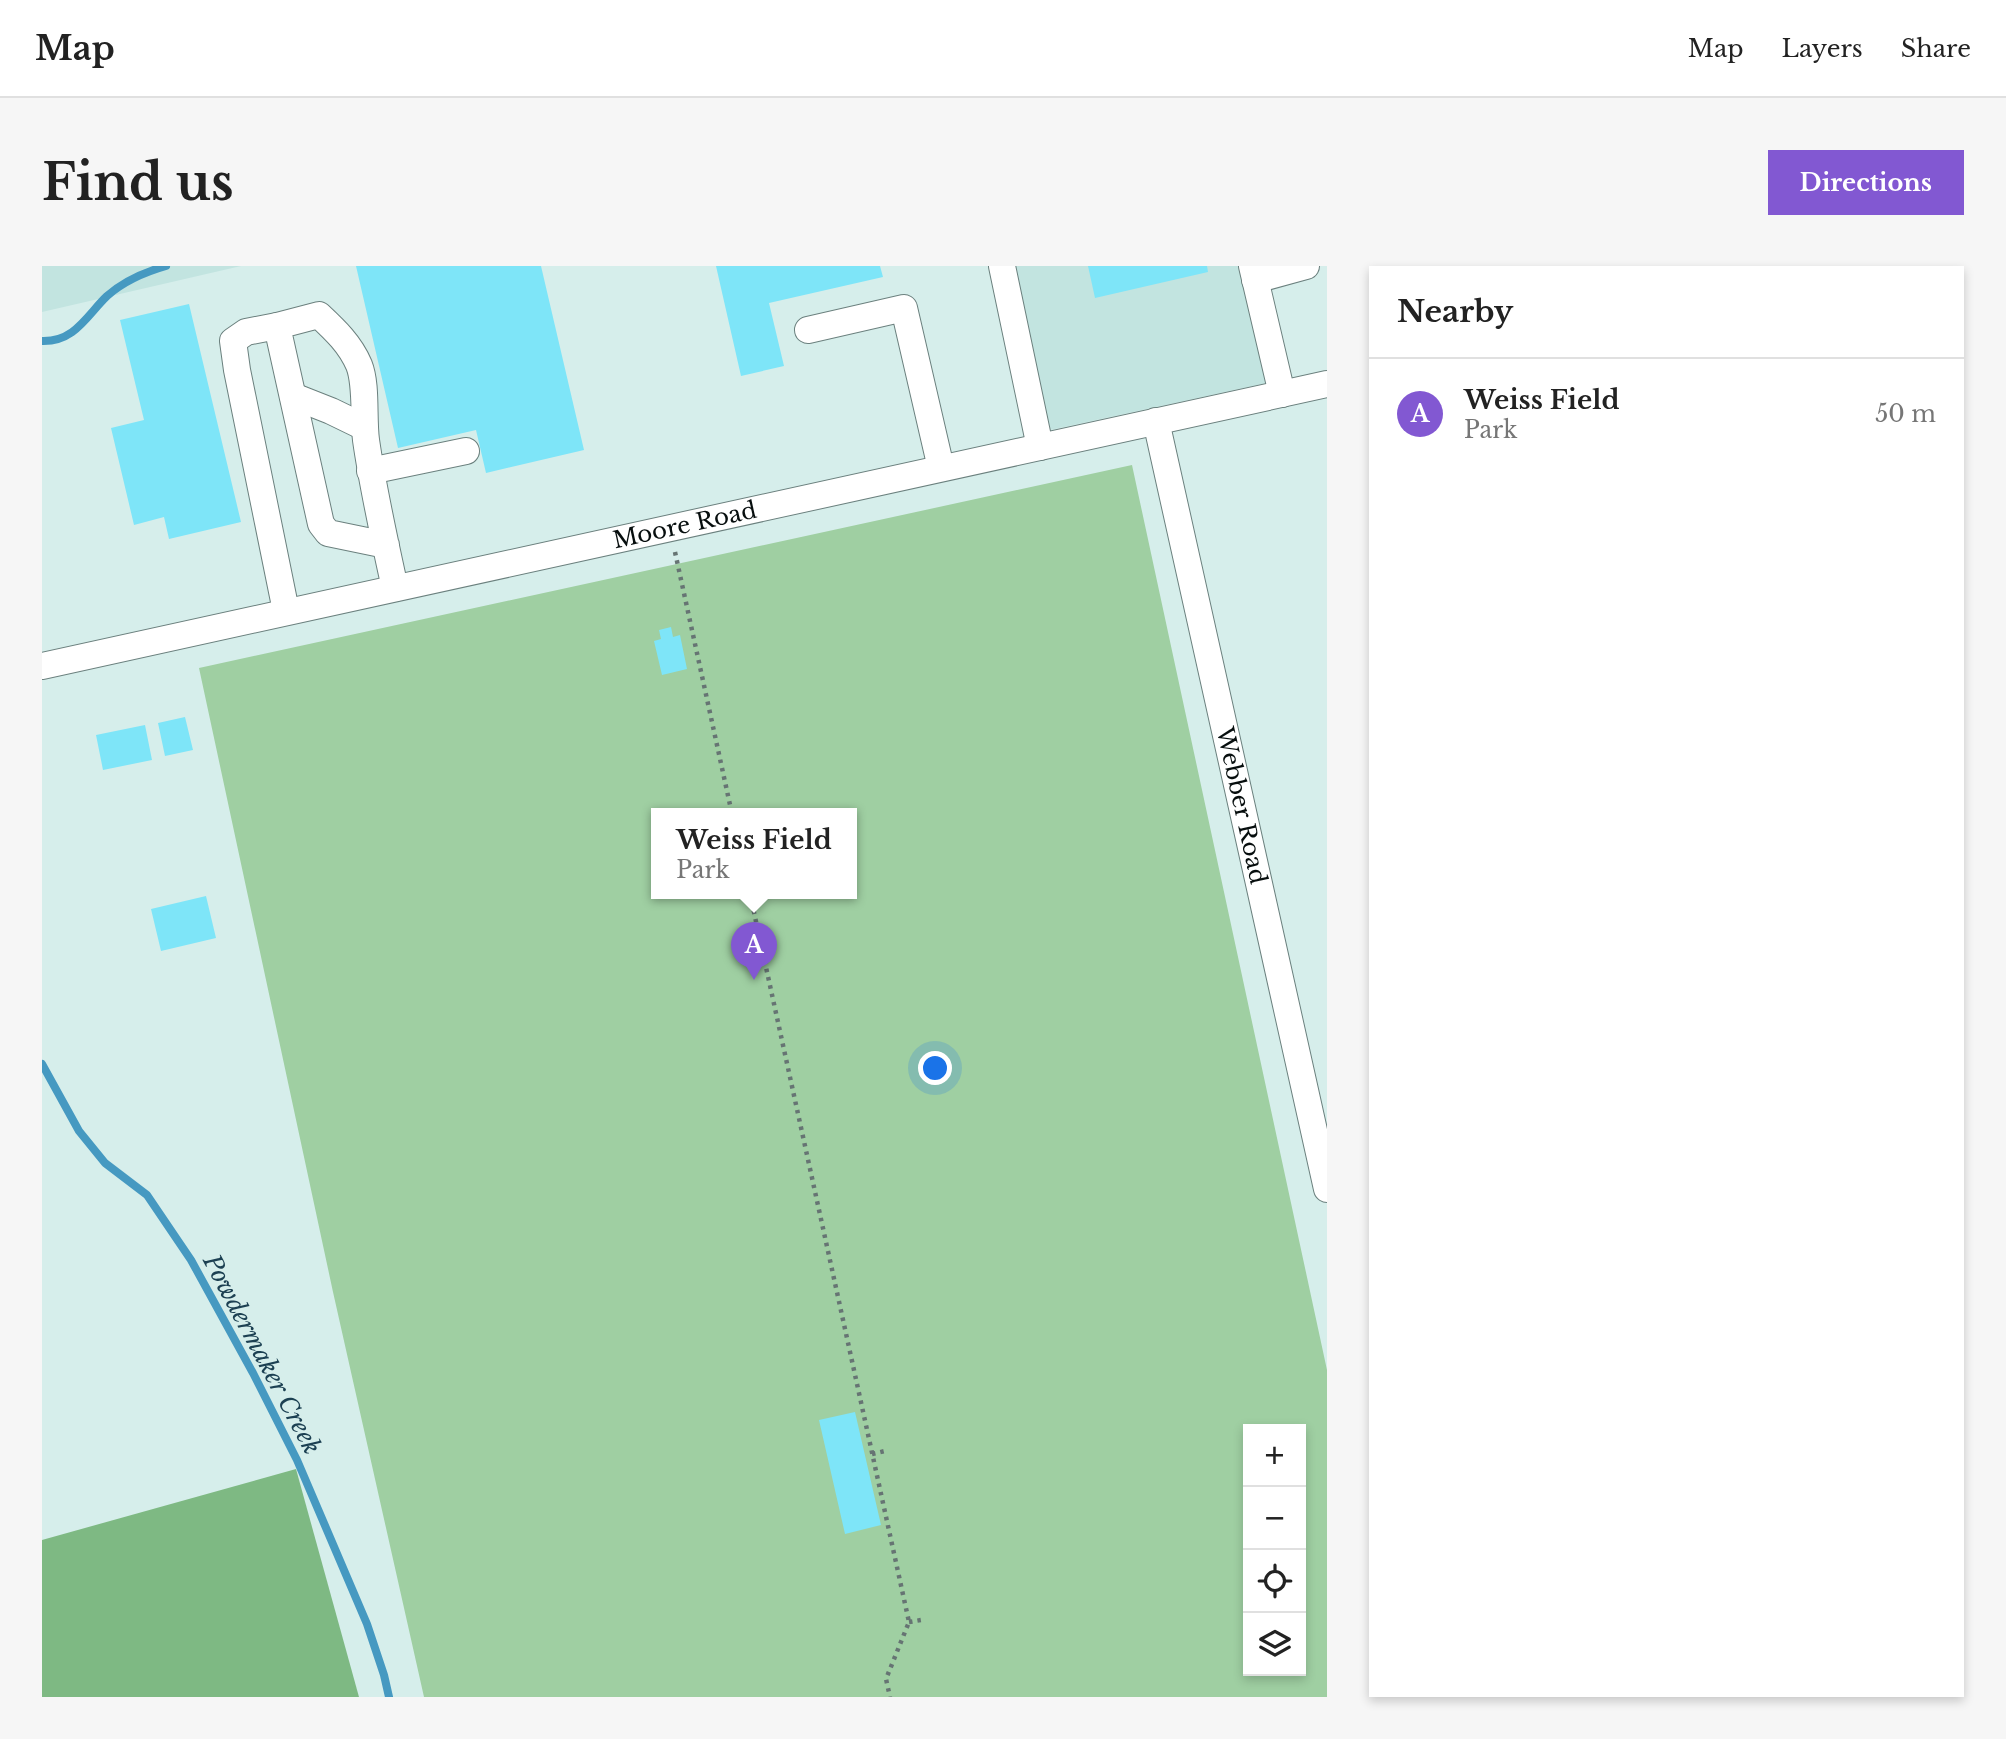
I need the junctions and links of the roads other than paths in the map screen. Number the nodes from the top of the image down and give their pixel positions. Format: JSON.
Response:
{"nodes":[{"id":1,"x":1002,"y":266,"type":"edge"},
{"id":2,"x":1306,"y":266,"type":"edge"},
{"id":3,"x":1254,"y":273,"type":"edge"},
{"id":4,"x":277,"y":326,"type":"junction"},
{"id":5,"x":808,"y":330,"type":"dead end"},
{"id":6,"x":1327,"y":384,"type":"edge"},
{"id":7,"x":1282,"y":394,"type":"junction"},
{"id":8,"x":293,"y":396,"type":"junction"},
{"id":9,"x":1156,"y":421,"type":"junction"},
{"id":10,"x":364,"y":427,"type":"junction"},
{"id":11,"x":1040,"y":447,"type":"junction"},
{"id":12,"x":466,"y":451,"type":"dead end"},
{"id":13,"x":941,"y":468,"type":"junction"},
{"id":14,"x":370,"y":471,"type":"junction"},
{"id":15,"x":386,"y":545,"type":"junction"},
{"id":16,"x":394,"y":587,"type":"junction"},
{"id":17,"x":286,"y":611,"type":"junction"},
{"id":18,"x":42,"y":666,"type":"edge"},
{"id":19,"x":1327,"y":1189,"type":"edge"}],
"edges":[{"from":1,"to":11,"type":"street"},
{"from":2,"to":3,"type":"street"},
{"from":3,"to":7,"type":"street"},
{"from":4,"to":8,"type":"street"},
{"from":4,"to":10,"type":"street"},
{"from":4,"to":17,"type":"street"},
{"from":5,"to":13,"type":"street"},
{"from":6,"to":7,"type":"street","name":"Moore Road"},
{"from":7,"to":9,"type":"street","name":"Moore Road"},
{"from":8,"to":10,"type":"street"},
{"from":8,"to":15,"type":"street"},
{"from":9,"to":11,"type":"street","name":"Moore Road"},
{"from":9,"to":19,"type":"street","name":"Webber Road"},
{"from":10,"to":14,"type":"street"},
{"from":11,"to":13,"type":"street","name":"Moore Road"},
{"from":12,"to":14,"type":"street"},
{"from":13,"to":16,"type":"street","name":"Moore Road"},
{"from":14,"to":15,"type":"street"},
{"from":15,"to":16,"type":"street"},
{"from":16,"to":17,"type":"street","name":"Moore Road"},
{"from":17,"to":18,"type":"street","name":"Moore Road"}]}
